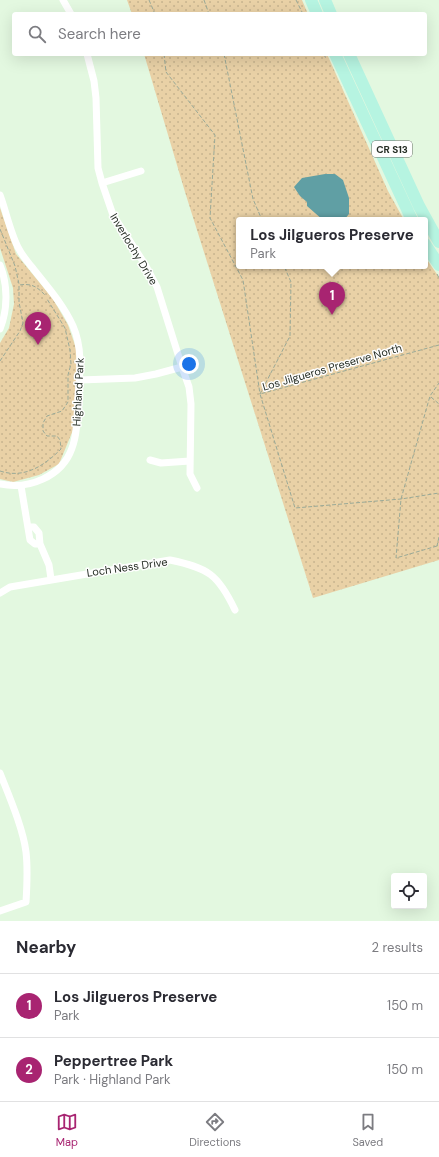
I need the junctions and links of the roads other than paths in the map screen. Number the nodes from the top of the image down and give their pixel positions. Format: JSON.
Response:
{"nodes":[{"id":1,"x":63,"y":0,"type":"edge"},
{"id":2,"x":311,"y":0,"type":"edge"},
{"id":3,"x":325,"y":0,"type":"edge"},
{"id":4,"x":70,"y":12,"type":"edge"},
{"id":5,"x":316,"y":12,"type":"edge"},
{"id":6,"x":330,"y":12,"type":"edge"},
{"id":7,"x":88,"y":56,"type":"edge"},
{"id":8,"x":336,"y":56,"type":"edge"},
{"id":9,"x":350,"y":56,"type":"edge"},
{"id":10,"x":141,"y":171,"type":"dead end"},
{"id":11,"x":102,"y":183,"type":"junction"},
{"id":12,"x":0,"y":195,"type":"edge"},
{"id":13,"x":411,"y":217,"type":"edge"},
{"id":14,"x":425,"y":217,"type":"edge"},
{"id":15,"x":428,"y":222,"type":"edge"},
{"id":16,"x":439,"y":242,"type":"edge"},
{"id":17,"x":428,"y":248,"type":"edge"},
{"id":18,"x":0,"y":265,"type":"edge"},
{"id":19,"x":439,"y":265,"type":"edge"},
{"id":20,"x":0,"y":329,"type":"edge"},
{"id":21,"x":182,"y":367,"type":"junction"},
{"id":22,"x":80,"y":380,"type":"junction"},
{"id":23,"x":150,"y":460,"type":"dead end"},
{"id":24,"x":190,"y":461,"type":"junction"},
{"id":25,"x":0,"y":484,"type":"edge"},
{"id":26,"x":21,"y":486,"type":"junction"},
{"id":27,"x":197,"y":488,"type":"dead end"},
{"id":28,"x":51,"y":579,"type":"junction"},
{"id":29,"x":0,"y":593,"type":"edge"},
{"id":30,"x":235,"y":610,"type":"dead end"},
{"id":31,"x":0,"y":773,"type":"edge"},
{"id":32,"x":0,"y":911,"type":"edge"}],
"edges":[{"from":1,"to":4,"type":"street"},
{"from":2,"to":5,"type":"main road"},
{"from":3,"to":6,"type":"main road"},
{"from":7,"to":11,"type":"street","name":"Inverlochy Drive"},
{"from":8,"to":13,"type":"main road","number":"CR S13"},
{"from":9,"to":14,"type":"main road","number":"CR S13"},
{"from":10,"to":11,"type":"street"},
{"from":11,"to":21,"type":"street","name":"Inverlochy Drive"},
{"from":12,"to":22,"type":"street","name":"Highland Park"},
{"from":15,"to":16,"type":"main road","number":"CR S13"},
{"from":17,"to":19,"type":"main road"},
{"from":18,"to":20,"type":"street"},
{"from":21,"to":22,"type":"street"},
{"from":21,"to":24,"type":"street","name":"Inverlochy Drive"},
{"from":22,"to":26,"type":"street","name":"Highland Park"},
{"from":23,"to":24,"type":"street"},
{"from":24,"to":27,"type":"street","name":"Inverlochy Drive"},
{"from":25,"to":26,"type":"street","name":"Highland Park"},
{"from":26,"to":28,"type":"street"},
{"from":28,"to":29,"type":"street","name":"Loch Ness Drive"},
{"from":28,"to":30,"type":"street","name":"Loch Ness Drive"},
{"from":31,"to":32,"type":"street"}]}
